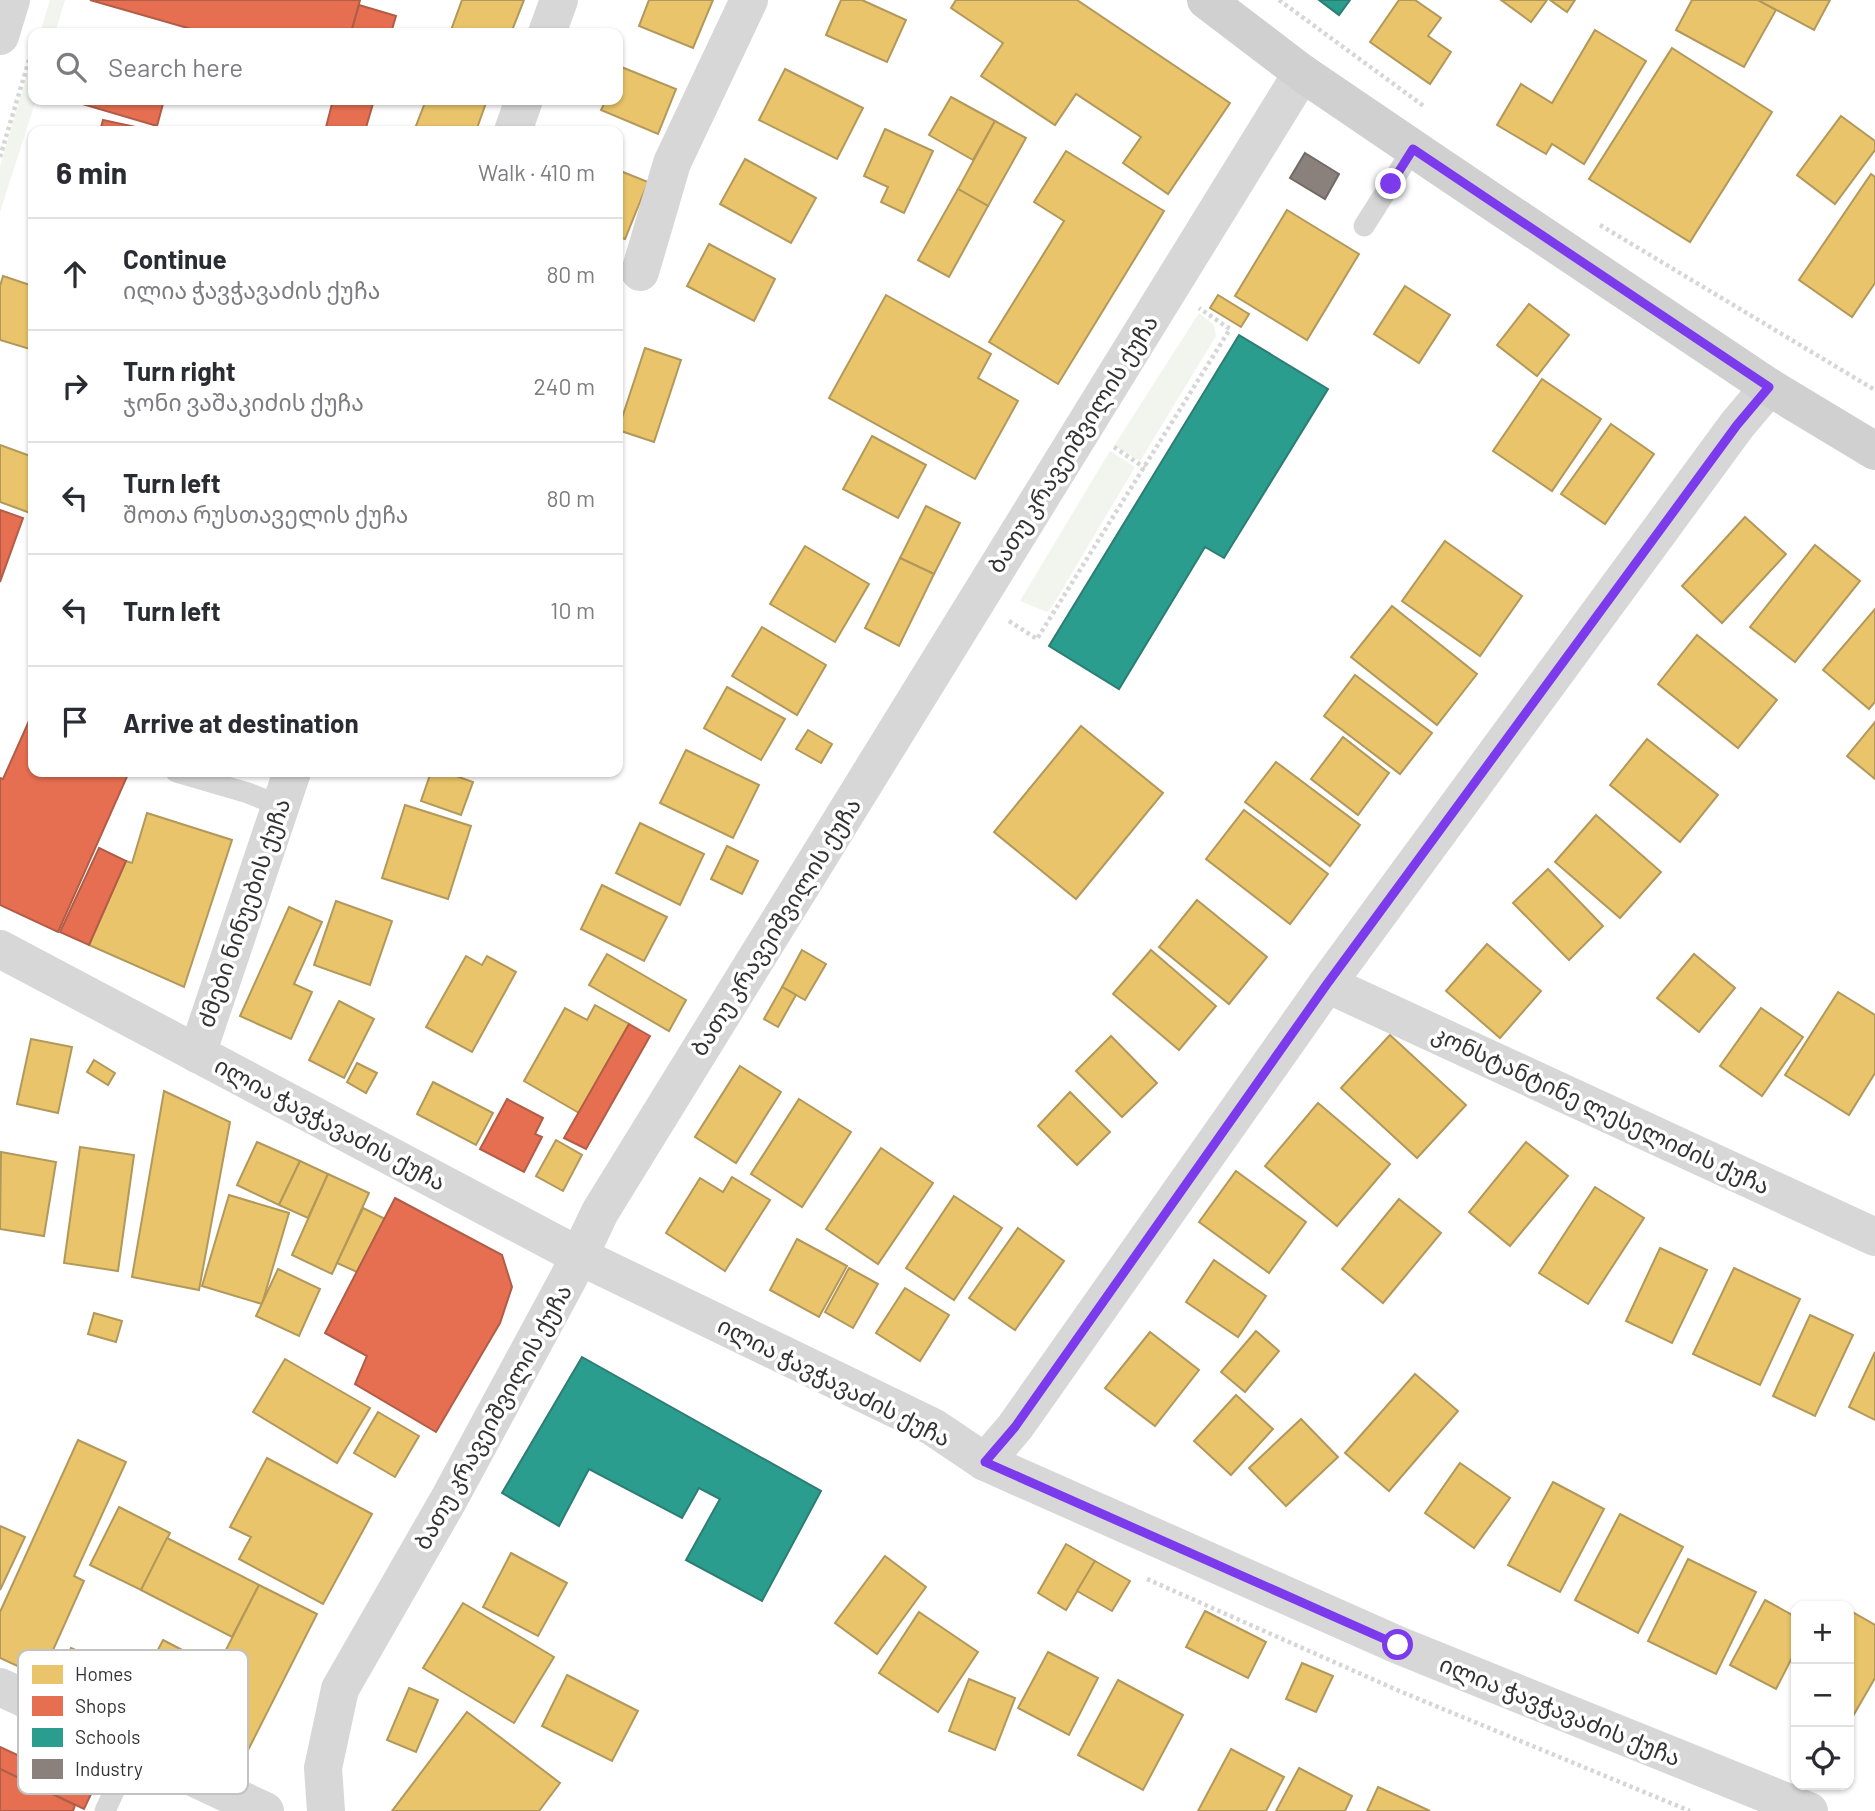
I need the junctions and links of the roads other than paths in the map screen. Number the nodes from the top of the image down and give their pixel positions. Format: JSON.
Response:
{"nodes":[{"id":1,"x":11,"y":0,"type":"edge"},
{"id":2,"x":559,"y":0,"type":"edge"},
{"id":3,"x":749,"y":0,"type":"edge"},
{"id":4,"x":1206,"y":0,"type":"edge"},
{"id":5,"x":549,"y":28,"type":"edge"},
{"id":6,"x":15,"y":47,"type":"edge"},
{"id":7,"x":1302,"y":73,"type":"junction"},
{"id":8,"x":522,"y":105,"type":"edge"},
{"id":9,"x":515,"y":126,"type":"edge"},
{"id":10,"x":1413,"y":149,"type":"junction"},
{"id":11,"x":1363,"y":226,"type":"dead end"},
{"id":12,"x":639,"y":272,"type":"dead end"},
{"id":13,"x":1769,"y":387,"type":"junction"},
{"id":14,"x":1875,"y":451,"type":"edge"},
{"id":15,"x":193,"y":777,"type":"edge"},
{"id":16,"x":286,"y":789,"type":"edge"},
{"id":17,"x":0,"y":949,"type":"edge"},
{"id":18,"x":1327,"y":984,"type":"junction"},
{"id":19,"x":197,"y":1054,"type":"junction"},
{"id":20,"x":1875,"y":1237,"type":"edge"},
{"id":21,"x":579,"y":1256,"type":"junction"},
{"id":22,"x":985,"y":1462,"type":"junction"},
{"id":23,"x":0,"y":1686,"type":"edge"},
{"id":24,"x":18,"y":1695,"type":"edge"},
{"id":25,"x":113,"y":1794,"type":"edge"},
{"id":26,"x":229,"y":1794,"type":"edge"},
{"id":27,"x":105,"y":1811,"type":"edge"},
{"id":28,"x":265,"y":1811,"type":"edge"},
{"id":29,"x":326,"y":1811,"type":"edge"},
{"id":30,"x":1809,"y":1811,"type":"edge"}],
"edges":[{"from":1,"to":6,"type":"street"},
{"from":2,"to":5,"type":"street"},
{"from":3,"to":12,"type":"street"},
{"from":4,"to":7,"type":"main road"},
{"from":7,"to":10,"type":"main road"},
{"from":7,"to":21,"type":"street","name":"ბათუ კრავეიშვილის ქუჩა"},
{"from":8,"to":9,"type":"street"},
{"from":10,"to":11,"type":"lane"},
{"from":10,"to":13,"type":"main road"},
{"from":13,"to":14,"type":"main road"},
{"from":13,"to":18,"type":"street"},
{"from":15,"to":16,"type":"lane"},
{"from":16,"to":19,"type":"street","name":"ძმები ნინუების ქუჩა"},
{"from":17,"to":19,"type":"street","name":"ილია ჭავჭავაძის ქუჩა"},
{"from":18,"to":20,"type":"street","name":"კონსტანტინე ლესელიძის ქუჩა"},
{"from":18,"to":22,"type":"street"},
{"from":19,"to":21,"type":"street","name":"ილია ჭავჭავაძის ქუჩა"},
{"from":21,"to":22,"type":"street","name":"ილია ჭავჭავაძის ქუჩა"},
{"from":21,"to":29,"type":"street","name":"ბათუ კრავეიშვილის ქუჩა"},
{"from":22,"to":30,"type":"street","name":"ილია ჭავჭავაძის ქუჩა"},
{"from":23,"to":24,"type":"street"},
{"from":25,"to":27,"type":"lane"},
{"from":26,"to":28,"type":"street"}]}
